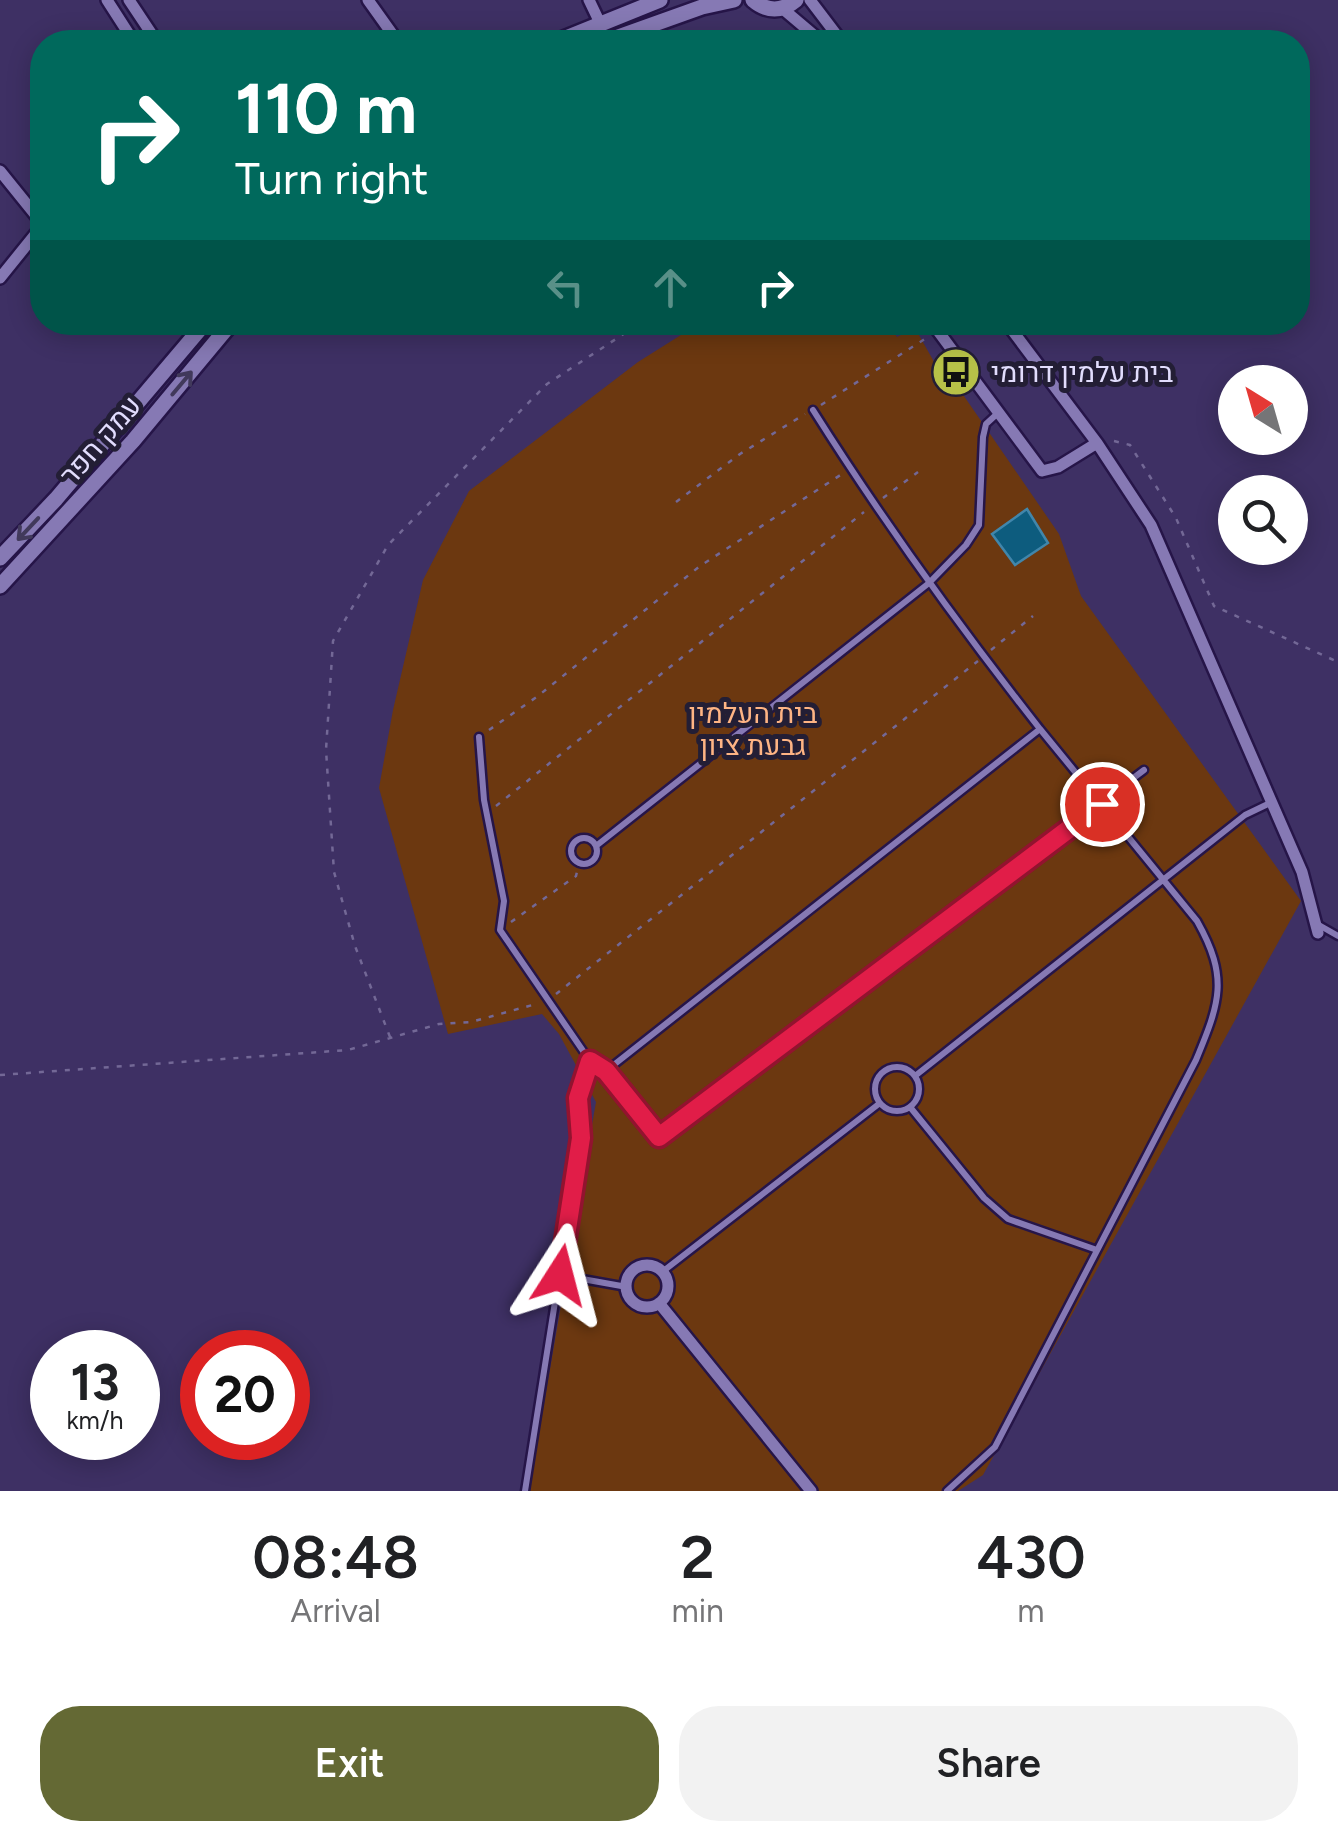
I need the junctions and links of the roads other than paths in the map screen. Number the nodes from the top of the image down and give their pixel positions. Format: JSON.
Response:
{"nodes":[{"id":1,"x":107,"y":0,"type":"edge"},
{"id":2,"x":129,"y":0,"type":"edge"},
{"id":3,"x":368,"y":0,"type":"edge"},
{"id":4,"x":589,"y":0,"type":"edge"},
{"id":5,"x":660,"y":0,"type":"edge"},
{"id":6,"x":734,"y":0,"type":"edge"},
{"id":7,"x":742,"y":0,"type":"edge"},
{"id":8,"x":810,"y":0,"type":"edge"},
{"id":9,"x":753,"y":1,"type":"edge"},
{"id":10,"x":790,"y":4,"type":"edge"},
{"id":11,"x":600,"y":23,"type":"junction"},
{"id":12,"x":126,"y":30,"type":"edge"},
{"id":13,"x":148,"y":30,"type":"edge"},
{"id":14,"x":389,"y":30,"type":"edge"},
{"id":15,"x":584,"y":30,"type":"edge"},
{"id":16,"x":637,"y":30,"type":"edge"},
{"id":17,"x":812,"y":30,"type":"edge"},
{"id":18,"x":833,"y":30,"type":"edge"},
{"id":19,"x":0,"y":172,"type":"edge"},
{"id":20,"x":30,"y":209,"type":"edge"},
{"id":21,"x":30,"y":239,"type":"edge"},
{"id":22,"x":0,"y":278,"type":"edge"},
{"id":23,"x":195,"y":335,"type":"edge"},
{"id":24,"x":221,"y":335,"type":"edge"},
{"id":25,"x":942,"y":335,"type":"edge"},
{"id":26,"x":1016,"y":335,"type":"edge"},
{"id":27,"x":812,"y":410,"type":"dead end"},
{"id":28,"x":998,"y":414,"type":"junction"},
{"id":29,"x":1098,"y":443,"type":"junction"},
{"id":30,"x":0,"y":558,"type":"edge"},
{"id":31,"x":928,"y":583,"type":"junction"},
{"id":32,"x":0,"y":586,"type":"edge"},
{"id":33,"x":1040,"y":730,"type":"junction"},
{"id":34,"x":479,"y":736,"type":"road end"},
{"id":35,"x":1144,"y":770,"type":"dead end"},
{"id":36,"x":1272,"y":803,"type":"junction"},
{"id":37,"x":1102,"y":804,"type":"junction"},
{"id":38,"x":596,"y":846,"type":"junction"},
{"id":39,"x":1165,"y":879,"type":"junction"},
{"id":40,"x":1317,"y":928,"type":"joint"},
{"id":41,"x":1338,"y":936,"type":"edge"},
{"id":42,"x":590,"y":1061,"type":"junction"},
{"id":43,"x":606,"y":1071,"type":"junction"},
{"id":44,"x":914,"y":1076,"type":"junction"},
{"id":45,"x":880,"y":1103,"type":"junction"},
{"id":46,"x":910,"y":1106,"type":"junction"},
{"id":47,"x":1096,"y":1250,"type":"junction"},
{"id":48,"x":662,"y":1272,"type":"junction"},
{"id":49,"x":560,"y":1275,"type":"junction"},
{"id":50,"x":627,"y":1286,"type":"junction"},
{"id":51,"x":659,"y":1303,"type":"junction"},
{"id":52,"x":526,"y":1491,"type":"edge"},
{"id":53,"x":811,"y":1491,"type":"edge"},
{"id":54,"x":947,"y":1491,"type":"edge"}],
"edges":[{"from":1,"to":12,"type":"street"},
{"from":2,"to":13,"type":"street"},
{"from":3,"to":14,"type":"street"},
{"from":4,"to":11,"type":"street"},
{"from":5,"to":11,"type":"street"},
{"from":6,"to":16,"type":"street"},
{"from":7,"to":9,"type":"street"},
{"from":8,"to":18,"type":"street"},
{"from":9,"to":10,"type":"street"},
{"from":10,"to":17,"type":"street"},
{"from":11,"to":15,"type":"street"},
{"from":19,"to":20,"type":"street"},
{"from":21,"to":22,"type":"street"},
{"from":23,"to":30,"type":"street","name":"עמק חפר","one_way":true},
{"from":32,"to":24,"type":"street","name":"עמק חפר","one_way":true},
{"from":25,"to":28,"type":"street"},
{"from":26,"to":29,"type":"street"},
{"from":27,"to":31,"type":"lane"},
{"from":28,"to":29,"type":"street"},
{"from":28,"to":31,"type":"lane"},
{"from":29,"to":36,"type":"street"},
{"from":31,"to":33,"type":"lane"},
{"from":31,"to":38,"type":"lane"},
{"from":33,"to":37,"type":"lane"},
{"from":33,"to":43,"type":"lane"},
{"from":34,"to":42,"type":"lane"},
{"from":35,"to":37,"type":"lane"},
{"from":36,"to":39,"type":"lane"},
{"from":36,"to":40,"type":"street"},
{"from":37,"to":39,"type":"lane"},
{"from":37,"to":43,"type":"lane"},
{"from":38,"to":38,"type":"lane"},
{"from":39,"to":44,"type":"lane"},
{"from":39,"to":47,"type":"lane"},
{"from":40,"to":41,"type":"lane"},
{"from":42,"to":43,"type":"lane"},
{"from":42,"to":49,"type":"lane"},
{"from":44,"to":45,"type":"lane"},
{"from":44,"to":46,"type":"lane"},
{"from":45,"to":46,"type":"lane"},
{"from":45,"to":48,"type":"lane"},
{"from":46,"to":47,"type":"lane"},
{"from":47,"to":54,"type":"lane"},
{"from":48,"to":50,"type":"street"},
{"from":48,"to":51,"type":"street"},
{"from":49,"to":50,"type":"lane"},
{"from":49,"to":52,"type":"lane"},
{"from":50,"to":51,"type":"street"},
{"from":51,"to":53,"type":"street"}]}
